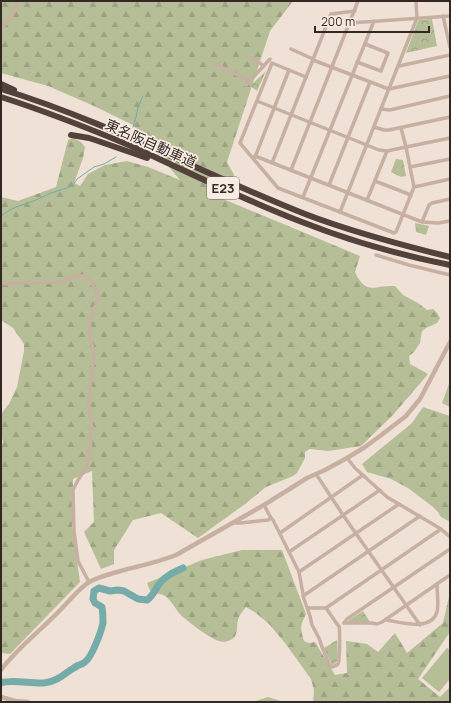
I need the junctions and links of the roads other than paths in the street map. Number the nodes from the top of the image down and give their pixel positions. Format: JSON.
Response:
{"nodes":[{"id":1,"x":18,"y":1,"type":"edge"},
{"id":2,"x":358,"y":1,"type":"edge"},
{"id":3,"x":416,"y":1,"type":"edge"},
{"id":4,"x":355,"y":10,"type":"junction"},
{"id":5,"x":443,"y":16,"type":"junction"},
{"id":6,"x":450,"y":16,"type":"edge"},
{"id":7,"x":417,"y":18,"type":"junction"},
{"id":8,"x":374,"y":21,"type":"junction"},
{"id":9,"x":350,"y":23,"type":"junction"},
{"id":10,"x":1,"y":28,"type":"edge"},
{"id":11,"x":365,"y":44,"type":"junction"},
{"id":12,"x":450,"y":47,"type":"edge"},
{"id":13,"x":291,"y":49,"type":"dead end"},
{"id":14,"x":450,"y":55,"type":"edge"},
{"id":15,"x":251,"y":57,"type":"dead end"},
{"id":16,"x":270,"y":59,"type":"dead end"},
{"id":17,"x":313,"y":59,"type":"junction"},
{"id":18,"x":357,"y":62,"type":"junction"},
{"id":19,"x":215,"y":64,"type":"dead end"},
{"id":20,"x":264,"y":66,"type":"junction"},
{"id":21,"x":399,"y":66,"type":"junction"},
{"id":22,"x":333,"y":67,"type":"junction"},
{"id":23,"x":269,"y":70,"type":"junction"},
{"id":24,"x":289,"y":70,"type":"junction"},
{"id":25,"x":352,"y":74,"type":"junction"},
{"id":26,"x":450,"y":76,"type":"edge"},
{"id":27,"x":306,"y":77,"type":"junction"},
{"id":28,"x":250,"y":81,"type":"junction"},
{"id":29,"x":370,"y":82,"type":"junction"},
{"id":30,"x":1,"y":84,"type":"edge"},
{"id":31,"x":246,"y":85,"type":"dead end"},
{"id":32,"x":1,"y":89,"type":"edge"},
{"id":33,"x":390,"y":89,"type":"junction"},
{"id":34,"x":450,"y":96,"type":"edge"},
{"id":35,"x":1,"y":97,"type":"edge"},
{"id":36,"x":257,"y":101,"type":"junction"},
{"id":37,"x":274,"y":108,"type":"junction"},
{"id":38,"x":381,"y":109,"type":"junction"},
{"id":39,"x":70,"y":113,"type":"junction"},
{"id":40,"x":291,"y":115,"type":"junction"},
{"id":41,"x":450,"y":117,"type":"edge"},
{"id":42,"x":310,"y":123,"type":"junction"},
{"id":43,"x":374,"y":127,"type":"junction"},
{"id":44,"x":401,"y":128,"type":"junction"},
{"id":45,"x":330,"y":130,"type":"junction"},
{"id":46,"x":71,"y":135,"type":"dead end"},
{"id":47,"x":348,"y":138,"type":"junction"},
{"id":48,"x":450,"y":138,"type":"edge"},
{"id":49,"x":367,"y":145,"type":"junction"},
{"id":50,"x":406,"y":147,"type":"junction"},
{"id":51,"x":387,"y":151,"type":"junction"},
{"id":52,"x":254,"y":157,"type":"junction"},
{"id":53,"x":450,"y":159,"type":"edge"},
{"id":54,"x":272,"y":163,"type":"junction"},
{"id":55,"x":410,"y":167,"type":"junction"},
{"id":56,"x":291,"y":170,"type":"junction"},
{"id":57,"x":186,"y":172,"type":"junction"},
{"id":58,"x":311,"y":178,"type":"junction"},
{"id":59,"x":450,"y":179,"type":"edge"},
{"id":60,"x":375,"y":181,"type":"junction"},
{"id":61,"x":329,"y":185,"type":"junction"},
{"id":62,"x":414,"y":187,"type":"junction"},
{"id":63,"x":348,"y":193,"type":"junction"},
{"id":64,"x":411,"y":195,"type":"junction"},
{"id":65,"x":303,"y":197,"type":"junction"},
{"id":66,"x":367,"y":200,"type":"junction"},
{"id":67,"x":450,"y":200,"type":"edge"},
{"id":68,"x":340,"y":212,"type":"junction"},
{"id":69,"x":403,"y":215,"type":"junction"},
{"id":70,"x":450,"y":221,"type":"edge"},
{"id":71,"x":422,"y":222,"type":"junction"},
{"id":72,"x":376,"y":255,"type":"dead end"},
{"id":73,"x":450,"y":257,"type":"edge"},
{"id":74,"x":450,"y":266,"type":"edge"},
{"id":75,"x":450,"y":275,"type":"edge"},
{"id":76,"x":1,"y":284,"type":"edge"},
{"id":77,"x":450,"y":342,"type":"edge"},
{"id":78,"x":347,"y":458,"type":"junction"},
{"id":79,"x":316,"y":474,"type":"junction"},
{"id":80,"x":363,"y":475,"type":"junction"},
{"id":81,"x":380,"y":490,"type":"junction"},
{"id":82,"x":331,"y":497,"type":"junction"},
{"id":83,"x":399,"y":504,"type":"junction"},
{"id":84,"x":264,"y":506,"type":"junction"},
{"id":85,"x":343,"y":515,"type":"junction"},
{"id":86,"x":420,"y":516,"type":"junction"},
{"id":87,"x":271,"y":518,"type":"junction"},
{"id":88,"x":233,"y":523,"type":"junction"},
{"id":89,"x":441,"y":528,"type":"junction"},
{"id":90,"x":280,"y":533,"type":"junction"},
{"id":91,"x":356,"y":533,"type":"junction"},
{"id":92,"x":450,"y":537,"type":"edge"},
{"id":93,"x":450,"y":549,"type":"edge"},
{"id":94,"x":289,"y":552,"type":"junction"},
{"id":95,"x":369,"y":552,"type":"junction"},
{"id":96,"x":381,"y":570,"type":"junction"},
{"id":97,"x":299,"y":572,"type":"junction"},
{"id":98,"x":450,"y":575,"type":"edge"},
{"id":99,"x":89,"y":582,"type":"junction"},
{"id":100,"x":437,"y":584,"type":"junction"},
{"id":101,"x":394,"y":588,"type":"junction"},
{"id":102,"x":303,"y":596,"type":"junction"},
{"id":103,"x":406,"y":605,"type":"junction"},
{"id":104,"x":307,"y":608,"type":"junction"},
{"id":105,"x":326,"y":608,"type":"junction"},
{"id":106,"x":386,"y":620,"type":"junction"},
{"id":107,"x":344,"y":623,"type":"junction"},
{"id":108,"x":420,"y":625,"type":"junction"},
{"id":109,"x":339,"y":626,"type":"junction"},
{"id":110,"x":1,"y":670,"type":"edge"},
{"id":111,"x":1,"y":697,"type":"edge"},
{"id":112,"x":28,"y":702,"type":"edge"}],
"edges":[{"from":1,"to":10,"type":"street"},
{"from":2,"to":4,"type":"street"},
{"from":3,"to":7,"type":"street"},
{"from":4,"to":9,"type":"street"},
{"from":4,"to":17,"type":"street"},
{"from":5,"to":6,"type":"street"},
{"from":5,"to":7,"type":"street"},
{"from":5,"to":12,"type":"street"},
{"from":7,"to":8,"type":"street"},
{"from":7,"to":21,"type":"street"},
{"from":8,"to":9,"type":"street"},
{"from":8,"to":11,"type":"street"},
{"from":9,"to":22,"type":"street"},
{"from":11,"to":18,"type":"street"},
{"from":11,"to":18,"type":"street"},
{"from":13,"to":17,"type":"street"},
{"from":14,"to":21,"type":"street"},
{"from":15,"to":20,"type":"street"},
{"from":16,"to":20,"type":"street"},
{"from":17,"to":22,"type":"street"},
{"from":17,"to":27,"type":"street"},
{"from":18,"to":25,"type":"street"},
{"from":19,"to":28,"type":"street"},
{"from":20,"to":23,"type":"street"},
{"from":20,"to":28,"type":"street"},
{"from":21,"to":33,"type":"street"},
{"from":22,"to":25,"type":"street"},
{"from":22,"to":42,"type":"street"},
{"from":23,"to":24,"type":"street"},
{"from":23,"to":36,"type":"street"},
{"from":24,"to":27,"type":"street"},
{"from":24,"to":37,"type":"street"},
{"from":25,"to":29,"type":"street"},
{"from":25,"to":45,"type":"street"},
{"from":26,"to":33,"type":"street"},
{"from":27,"to":40,"type":"street"},
{"from":28,"to":31,"type":"street"},
{"from":29,"to":33,"type":"street"},
{"from":29,"to":47,"type":"street"},
{"from":30,"to":39,"type":"highway"},
{"from":32,"to":39,"type":"highway","name":"東名阪自動車道","number":"E23"},
{"from":33,"to":38,"type":"street"},
{"from":34,"to":38,"type":"street"},
{"from":35,"to":57,"type":"highway","name":"東名阪自動車道","number":"E23"},
{"from":36,"to":37,"type":"street"},
{"from":36,"to":52,"type":"street"},
{"from":37,"to":40,"type":"street"},
{"from":37,"to":52,"type":"street"},
{"from":38,"to":43,"type":"street"},
{"from":39,"to":73,"type":"highway","name":"東名阪自動車道","number":"E23"},
{"from":40,"to":42,"type":"street"},
{"from":40,"to":54,"type":"street"},
{"from":41,"to":44,"type":"street"},
{"from":42,"to":45,"type":"street"},
{"from":42,"to":56,"type":"street"},
{"from":43,"to":44,"type":"street"},
{"from":43,"to":49,"type":"street"},
{"from":44,"to":50,"type":"street"},
{"from":45,"to":47,"type":"street"},
{"from":45,"to":58,"type":"street"},
{"from":46,"to":57,"type":"highway"},
{"from":47,"to":49,"type":"street"},
{"from":47,"to":61,"type":"street"},
{"from":48,"to":50,"type":"street"},
{"from":49,"to":51,"type":"street"},
{"from":49,"to":63,"type":"street"},
{"from":50,"to":51,"type":"street"},
{"from":50,"to":55,"type":"street"},
{"from":51,"to":60,"type":"street"},
{"from":52,"to":54,"type":"street"},
{"from":52,"to":65,"type":"street"},
{"from":53,"to":55,"type":"street"},
{"from":54,"to":56,"type":"street"},
{"from":55,"to":62,"type":"street"},
{"from":56,"to":58,"type":"street"},
{"from":57,"to":74,"type":"highway","name":"東名阪自動車道","number":"E23"},
{"from":58,"to":61,"type":"street"},
{"from":58,"to":65,"type":"street"},
{"from":59,"to":62,"type":"street"},
{"from":60,"to":64,"type":"street"},
{"from":60,"to":66,"type":"street"},
{"from":61,"to":63,"type":"street"},
{"from":62,"to":64,"type":"street"},
{"from":63,"to":66,"type":"street"},
{"from":63,"to":68,"type":"street"},
{"from":64,"to":69,"type":"street"},
{"from":65,"to":68,"type":"street"},
{"from":66,"to":69,"type":"street"},
{"from":67,"to":71,"type":"street"},
{"from":68,"to":69,"type":"street"},
{"from":69,"to":71,"type":"street"},
{"from":70,"to":71,"type":"street"},
{"from":72,"to":75,"type":"street"},
{"from":76,"to":99,"type":"street"},
{"from":77,"to":78,"type":"street"},
{"from":78,"to":79,"type":"street"},
{"from":78,"to":80,"type":"street"},
{"from":79,"to":82,"type":"street"},
{"from":79,"to":84,"type":"street"},
{"from":80,"to":81,"type":"street"},
{"from":80,"to":82,"type":"street"},
{"from":81,"to":83,"type":"street"},
{"from":81,"to":85,"type":"street"},
{"from":82,"to":85,"type":"street"},
{"from":82,"to":90,"type":"street"},
{"from":83,"to":86,"type":"street"},
{"from":83,"to":91,"type":"street"},
{"from":84,"to":87,"type":"street"},
{"from":84,"to":88,"type":"street"},
{"from":85,"to":91,"type":"street"},
{"from":85,"to":94,"type":"street"},
{"from":86,"to":89,"type":"street"},
{"from":86,"to":95,"type":"street"},
{"from":87,"to":88,"type":"street"},
{"from":87,"to":90,"type":"street"},
{"from":88,"to":99,"type":"street"},
{"from":89,"to":92,"type":"street"},
{"from":89,"to":96,"type":"street"},
{"from":90,"to":94,"type":"street"},
{"from":91,"to":95,"type":"street"},
{"from":91,"to":97,"type":"street"},
{"from":93,"to":101,"type":"street"},
{"from":94,"to":97,"type":"street"},
{"from":95,"to":96,"type":"street"},
{"from":95,"to":102,"type":"street"},
{"from":96,"to":101,"type":"street"},
{"from":96,"to":105,"type":"street"},
{"from":97,"to":102,"type":"street"},
{"from":98,"to":100,"type":"street"},
{"from":99,"to":110,"type":"street"},
{"from":100,"to":103,"type":"street"},
{"from":100,"to":108,"type":"street"},
{"from":101,"to":103,"type":"street"},
{"from":101,"to":107,"type":"street"},
{"from":102,"to":104,"type":"street"},
{"from":103,"to":106,"type":"street"},
{"from":103,"to":108,"type":"street"},
{"from":104,"to":105,"type":"street"},
{"from":104,"to":109,"type":"street"},
{"from":105,"to":109,"type":"street"},
{"from":106,"to":107,"type":"street"},
{"from":106,"to":108,"type":"street"},
{"from":107,"to":109,"type":"street"},
{"from":111,"to":112,"type":"street"}]}
